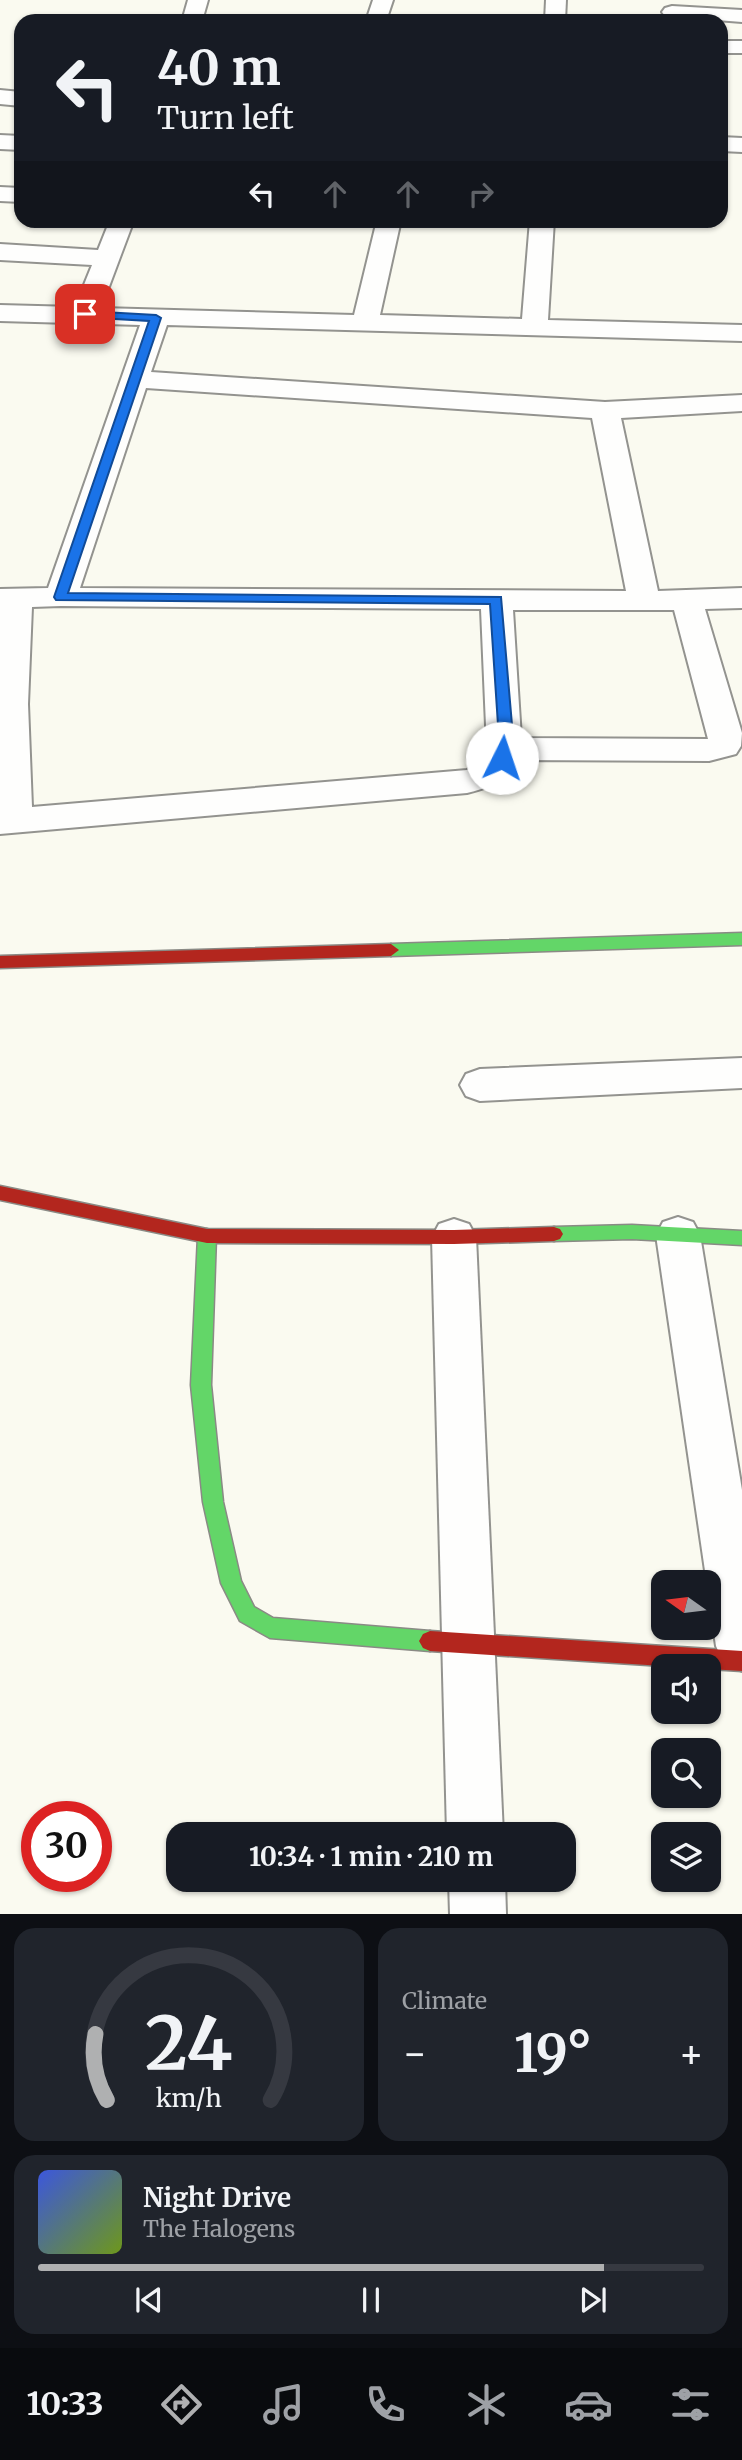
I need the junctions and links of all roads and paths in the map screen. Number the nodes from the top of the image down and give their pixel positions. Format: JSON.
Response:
{"nodes":[{"id":1,"x":672,"y":11,"type":"edge"},
{"id":2,"x":714,"y":14,"type":"edge"},
{"id":3,"x":119,"y":228,"type":"edge"},
{"id":4,"x":387,"y":228,"type":"edge"},
{"id":5,"x":541,"y":228,"type":"edge"},
{"id":6,"x":0,"y":252,"type":"edge"},
{"id":7,"x":107,"y":258,"type":"junction"},
{"id":8,"x":0,"y":313,"type":"edge"},
{"id":9,"x":85,"y":314,"type":"junction"},
{"id":10,"x":156,"y":318,"type":"junction"},
{"id":11,"x":365,"y":324,"type":"junction"},
{"id":12,"x":534,"y":329,"type":"junction"},
{"id":13,"x":742,"y":333,"type":"edge"},
{"id":14,"x":135,"y":379,"type":"junction"},
{"id":15,"x":742,"y":404,"type":"edge"},
{"id":16,"x":605,"y":410,"type":"junction"},
{"id":17,"x":61,"y":597,"type":"junction"},
{"id":18,"x":742,"y":598,"type":"edge"},
{"id":19,"x":8,"y":599,"type":"edge"},
{"id":20,"x":496,"y":600,"type":"junction"},
{"id":21,"x":687,"y":600,"type":"junction"},
{"id":22,"x":644,"y":601,"type":"junction"},
{"id":23,"x":505,"y":749,"type":"junction"},
{"id":24,"x":7,"y":822,"type":"edge"},
{"id":25,"x":742,"y":939,"type":"edge"},
{"id":26,"x":0,"y":962,"type":"edge"},
{"id":27,"x":742,"y":1073,"type":"edge"},
{"id":28,"x":480,"y":1085,"type":"dead end"},
{"id":29,"x":0,"y":1193,"type":"edge"},
{"id":30,"x":678,"y":1235,"type":"junction"},
{"id":31,"x":207,"y":1236,"type":"junction"},
{"id":32,"x":454,"y":1237,"type":"junction"},
{"id":33,"x":742,"y":1238,"type":"edge"},
{"id":34,"x":467,"y":1643,"type":"junction"},
{"id":35,"x":742,"y":1646,"type":"edge"},
{"id":36,"x":742,"y":1661,"type":"edge"},
{"id":37,"x":474,"y":1822,"type":"edge"},
{"id":38,"x":477,"y":1892,"type":"edge"},
{"id":39,"x":478,"y":1914,"type":"edge"}],
"edges":[{"from":1,"to":2,"type":"street"},
{"from":3,"to":7,"type":"street"},
{"from":4,"to":11,"type":"street"},
{"from":5,"to":12,"type":"street"},
{"from":6,"to":7,"type":"street"},
{"from":7,"to":9,"type":"street"},
{"from":8,"to":9,"type":"street"},
{"from":9,"to":10,"type":"street"},
{"from":10,"to":11,"type":"street"},
{"from":10,"to":14,"type":"street"},
{"from":11,"to":12,"type":"street"},
{"from":12,"to":13,"type":"street"},
{"from":14,"to":16,"type":"street"},
{"from":14,"to":17,"type":"street"},
{"from":15,"to":16,"type":"street"},
{"from":16,"to":22,"type":"street"},
{"from":17,"to":19,"type":"street"},
{"from":17,"to":20,"type":"street"},
{"from":18,"to":21,"type":"street"},
{"from":19,"to":24,"type":"street"},
{"from":20,"to":22,"type":"street"},
{"from":20,"to":23,"type":"street"},
{"from":21,"to":22,"type":"street"},
{"from":21,"to":23,"type":"street"},
{"from":23,"to":24,"type":"street"},
{"from":25,"to":26,"type":"street"},
{"from":27,"to":28,"type":"street"},
{"from":29,"to":31,"type":"street"},
{"from":30,"to":32,"type":"street"},
{"from":30,"to":33,"type":"street"},
{"from":30,"to":35,"type":"street"},
{"from":31,"to":32,"type":"street"},
{"from":31,"to":34,"type":"street"},
{"from":32,"to":34,"type":"street"},
{"from":34,"to":36,"type":"street"},
{"from":34,"to":37,"type":"street"},
{"from":38,"to":39,"type":"street"}]}
